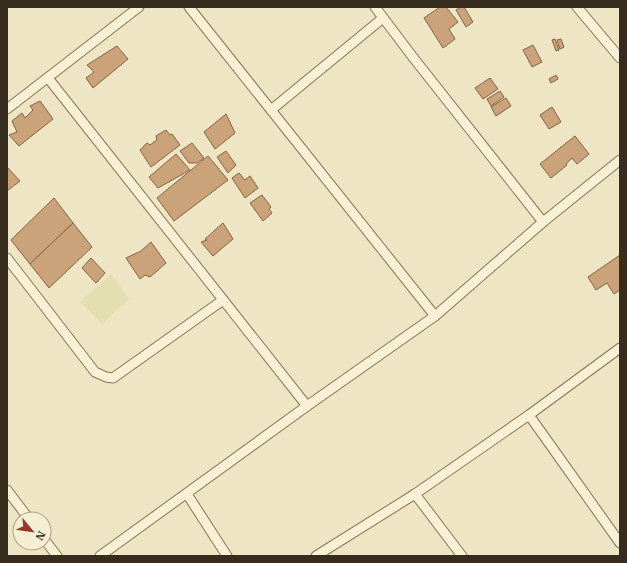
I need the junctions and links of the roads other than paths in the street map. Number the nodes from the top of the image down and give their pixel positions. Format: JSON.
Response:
{"nodes":[{"id":1,"x":139,"y":7,"type":"edge"},
{"id":2,"x":189,"y":7,"type":"edge"},
{"id":3,"x":375,"y":7,"type":"edge"},
{"id":4,"x":577,"y":7,"type":"edge"},
{"id":5,"x":383,"y":18,"type":"junction"},
{"id":6,"x":620,"y":58,"type":"edge"},
{"id":7,"x":48,"y":78,"type":"junction"},
{"id":8,"x":7,"y":109,"type":"edge"},
{"id":9,"x":271,"y":110,"type":"junction"},
{"id":10,"x":620,"y":160,"type":"edge"},
{"id":11,"x":543,"y":222,"type":"junction"},
{"id":12,"x":7,"y":258,"type":"edge"},
{"id":13,"x":223,"y":300,"type":"junction"},
{"id":14,"x":435,"y":316,"type":"junction"},
{"id":15,"x":620,"y":348,"type":"edge"},
{"id":16,"x":307,"y":406,"type":"junction"},
{"id":17,"x":529,"y":415,"type":"junction"},
{"id":18,"x":7,"y":490,"type":"edge"},
{"id":19,"x":187,"y":494,"type":"junction"},
{"id":20,"x":415,"y":494,"type":"junction"},
{"id":21,"x":23,"y":511,"type":"edge"},
{"id":22,"x":620,"y":543,"type":"edge"},
{"id":23,"x":100,"y":556,"type":"edge"},
{"id":24,"x":227,"y":556,"type":"edge"},
{"id":25,"x":316,"y":556,"type":"edge"},
{"id":26,"x":462,"y":556,"type":"edge"}],
"edges":[{"from":1,"to":7,"type":"street"},
{"from":2,"to":9,"type":"street"},
{"from":3,"to":5,"type":"street"},
{"from":4,"to":6,"type":"street"},
{"from":5,"to":9,"type":"street"},
{"from":5,"to":11,"type":"street"},
{"from":7,"to":8,"type":"street"},
{"from":7,"to":13,"type":"street"},
{"from":9,"to":14,"type":"street"},
{"from":10,"to":11,"type":"street"},
{"from":11,"to":14,"type":"street"},
{"from":12,"to":13,"type":"street"},
{"from":13,"to":16,"type":"street"},
{"from":14,"to":16,"type":"street"},
{"from":15,"to":17,"type":"street"},
{"from":16,"to":19,"type":"street"},
{"from":17,"to":20,"type":"street"},
{"from":17,"to":22,"type":"street"},
{"from":18,"to":21,"type":"street"},
{"from":19,"to":23,"type":"street"},
{"from":19,"to":24,"type":"street"},
{"from":20,"to":25,"type":"street"},
{"from":20,"to":26,"type":"street"}]}
